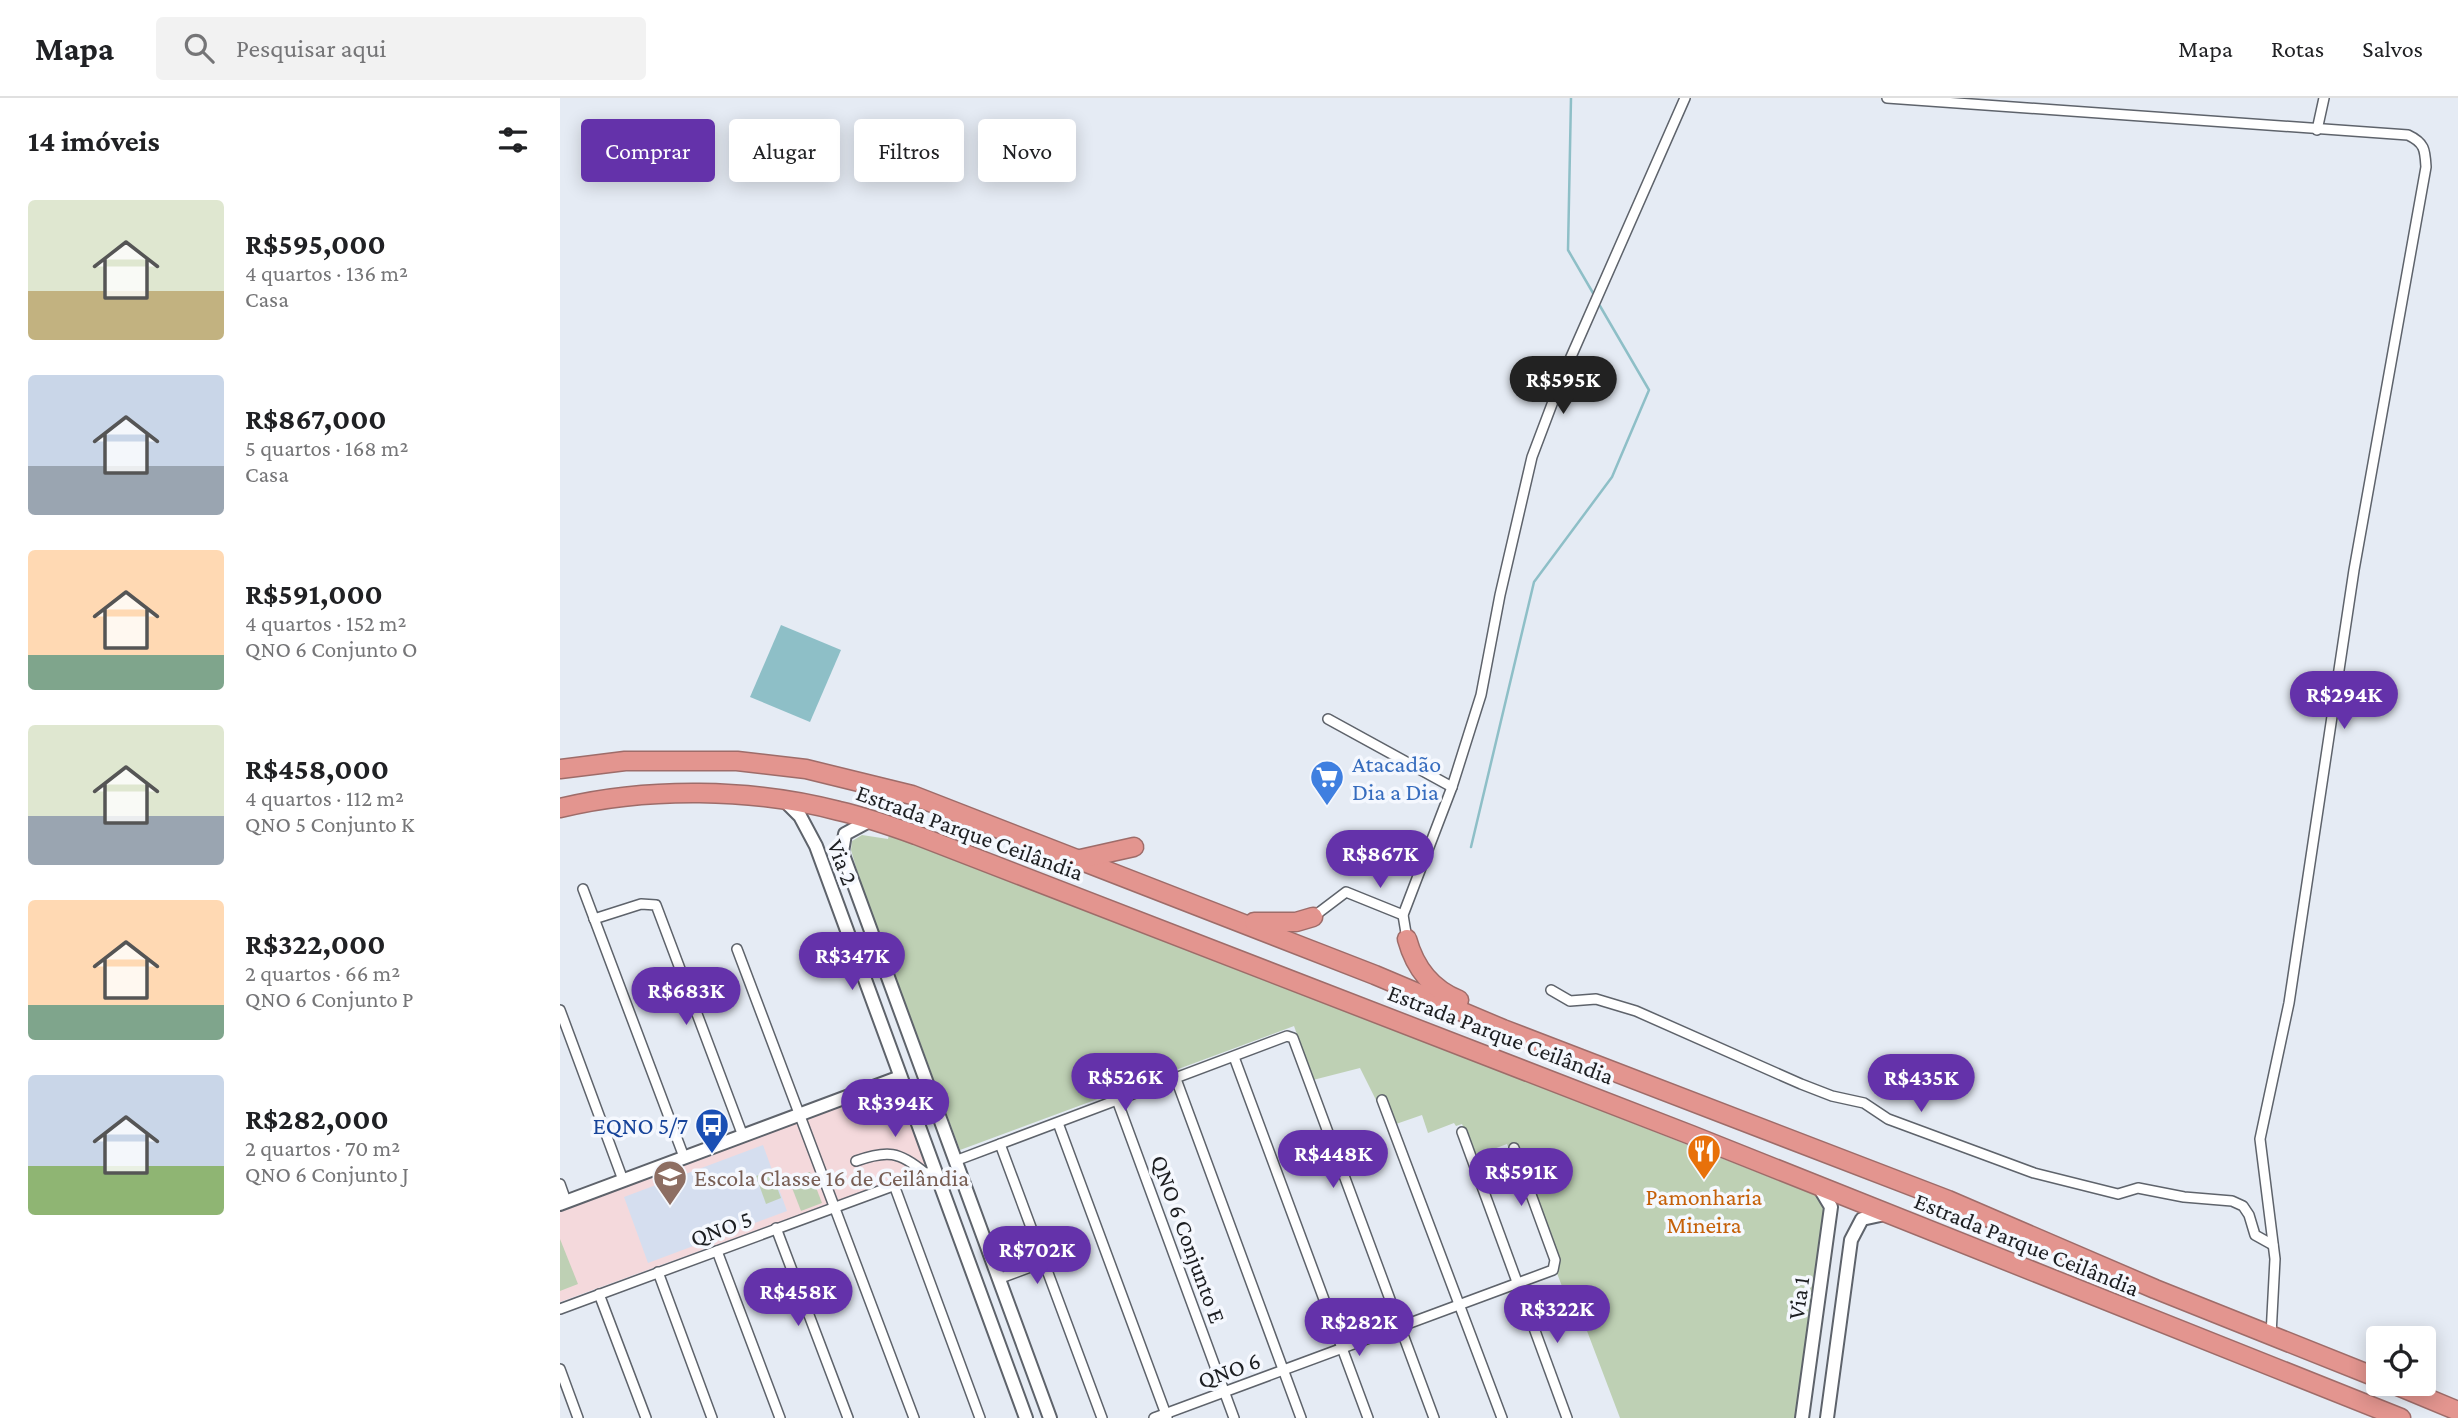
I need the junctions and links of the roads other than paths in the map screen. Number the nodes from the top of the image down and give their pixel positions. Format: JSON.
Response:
{"nodes":[{"id":1,"x":1685,"y":98,"type":"edge"},
{"id":2,"x":1887,"y":98,"type":"edge"},
{"id":3,"x":2324,"y":98,"type":"edge"},
{"id":4,"x":2317,"y":130,"type":"junction"},
{"id":5,"x":1328,"y":719,"type":"dead end"},
{"id":6,"x":560,"y":769,"type":"edge"},
{"id":7,"x":1452,"y":787,"type":"junction"},
{"id":8,"x":785,"y":801,"type":"junction"},
{"id":9,"x":560,"y":808,"type":"edge"},
{"id":10,"x":871,"y":820,"type":"junction"},
{"id":11,"x":1134,"y":847,"type":"dead end"},
{"id":12,"x":1075,"y":860,"type":"junction"},
{"id":13,"x":583,"y":889,"type":"dead end"},
{"id":14,"x":1210,"y":911,"type":"junction"},
{"id":15,"x":1404,"y":915,"type":"junction"},
{"id":16,"x":1312,"y":917,"type":"joint"},
{"id":17,"x":594,"y":919,"type":"junction"},
{"id":18,"x":1408,"y":939,"type":"joint"},
{"id":19,"x":737,"y":949,"type":"dead end"},
{"id":20,"x":1550,"y":990,"type":"dead end"},
{"id":21,"x":560,"y":1010,"type":"edge"},
{"id":22,"x":1503,"y":1029,"type":"junction"},
{"id":23,"x":906,"y":1033,"type":"junction"},
{"id":24,"x":888,"y":1041,"type":"junction"},
{"id":25,"x":1555,"y":1049,"type":"junction"},
{"id":26,"x":1234,"y":1057,"type":"junction"},
{"id":27,"x":1492,"y":1057,"type":"junction"},
{"id":28,"x":900,"y":1077,"type":"junction"},
{"id":29,"x":1176,"y":1079,"type":"junction"},
{"id":30,"x":1117,"y":1100,"type":"junction"},
{"id":31,"x":1382,"y":1100,"type":"dead end"},
{"id":32,"x":801,"y":1114,"type":"junction"},
{"id":33,"x":1058,"y":1123,"type":"junction"},
{"id":34,"x":1462,"y":1132,"type":"dead end"},
{"id":35,"x":743,"y":1136,"type":"junction"},
{"id":36,"x":1000,"y":1144,"type":"junction"},
{"id":37,"x":1514,"y":1148,"type":"dead end"},
{"id":38,"x":684,"y":1157,"type":"junction"},
{"id":39,"x":856,"y":1161,"type":"dead end"},
{"id":40,"x":955,"y":1161,"type":"junction"},
{"id":41,"x":930,"y":1172,"type":"junction"},
{"id":42,"x":623,"y":1180,"type":"junction"},
{"id":43,"x":560,"y":1184,"type":"edge"},
{"id":44,"x":894,"y":1185,"type":"junction"},
{"id":45,"x":1818,"y":1187,"type":"junction"},
{"id":46,"x":563,"y":1203,"type":"edge"},
{"id":47,"x":835,"y":1206,"type":"junction"},
{"id":48,"x":1885,"y":1214,"type":"junction"},
{"id":49,"x":776,"y":1228,"type":"junction"},
{"id":50,"x":2273,"y":1245,"type":"junction"},
{"id":51,"x":717,"y":1251,"type":"junction"},
{"id":52,"x":1044,"y":1262,"type":"junction"},
{"id":53,"x":658,"y":1272,"type":"junction"},
{"id":54,"x":1518,"y":1283,"type":"junction"},
{"id":55,"x":1000,"y":1285,"type":"junction"},
{"id":56,"x":599,"y":1294,"type":"junction"},
{"id":57,"x":981,"y":1298,"type":"junction"},
{"id":58,"x":1460,"y":1304,"type":"junction"},
{"id":59,"x":560,"y":1309,"type":"edge"},
{"id":60,"x":1009,"y":1310,"type":"junction"},
{"id":61,"x":989,"y":1317,"type":"junction"},
{"id":62,"x":1400,"y":1326,"type":"junction"},
{"id":63,"x":2271,"y":1335,"type":"junction"},
{"id":64,"x":1342,"y":1348,"type":"junction"},
{"id":65,"x":2254,"y":1358,"type":"junction"},
{"id":66,"x":560,"y":1369,"type":"edge"},
{"id":67,"x":1283,"y":1370,"type":"junction"},
{"id":68,"x":2366,"y":1373,"type":"edge"},
{"id":69,"x":1225,"y":1392,"type":"junction"},
{"id":70,"x":2421,"y":1396,"type":"edge"},
{"id":71,"x":2458,"y":1411,"type":"edge"},
{"id":72,"x":1167,"y":1416,"type":"edge"},
{"id":73,"x":578,"y":1418,"type":"edge"},
{"id":74,"x":646,"y":1418,"type":"edge"},
{"id":75,"x":712,"y":1418,"type":"edge"},
{"id":76,"x":780,"y":1418,"type":"edge"},
{"id":77,"x":848,"y":1418,"type":"edge"},
{"id":78,"x":914,"y":1418,"type":"edge"},
{"id":79,"x":980,"y":1418,"type":"edge"},
{"id":80,"x":1026,"y":1418,"type":"edge"},
{"id":81,"x":1050,"y":1418,"type":"edge"},
{"id":82,"x":1102,"y":1418,"type":"edge"},
{"id":83,"x":1154,"y":1418,"type":"edge"},
{"id":84,"x":1234,"y":1418,"type":"edge"},
{"id":85,"x":1301,"y":1418,"type":"edge"},
{"id":86,"x":1368,"y":1418,"type":"edge"},
{"id":87,"x":1434,"y":1418,"type":"edge"},
{"id":88,"x":1502,"y":1418,"type":"edge"},
{"id":89,"x":1567,"y":1418,"type":"edge"},
{"id":90,"x":1802,"y":1418,"type":"edge"},
{"id":91,"x":1826,"y":1418,"type":"edge"},
{"id":92,"x":2401,"y":1418,"type":"edge"}],
"edges":[{"from":1,"to":7,"type":"street"},
{"from":2,"to":4,"type":"street"},
{"from":3,"to":4,"type":"street"},
{"from":4,"to":50,"type":"street"},
{"from":5,"to":7,"type":"street"},
{"from":6,"to":12,"type":"highway","name":"Estrada Parque Ceilândia"},
{"from":7,"to":15,"type":"street"},
{"from":8,"to":9,"type":"highway","name":"Estrada Parque Ceilândia"},
{"from":8,"to":10,"type":"highway","name":"Estrada Parque Ceilândia"},
{"from":8,"to":24,"type":"main road","name":"Via 2"},
{"from":10,"to":23,"type":"main road","name":"Via 2"},
{"from":10,"to":27,"type":"highway","name":"Estrada Parque Ceilândia"},
{"from":11,"to":12,"type":"highway"},
{"from":12,"to":14,"type":"highway","name":"Estrada Parque Ceilândia"},
{"from":13,"to":17,"type":"street"},
{"from":14,"to":16,"type":"highway"},
{"from":14,"to":22,"type":"highway","name":"Estrada Parque Ceilândia"},
{"from":15,"to":16,"type":"street"},
{"from":15,"to":18,"type":"street"},
{"from":17,"to":35,"type":"street"},
{"from":17,"to":38,"type":"street"},
{"from":18,"to":25,"type":"highway"},
{"from":19,"to":32,"type":"street"},
{"from":20,"to":50,"type":"street"},
{"from":21,"to":42,"type":"street"},
{"from":22,"to":25,"type":"highway","name":"Estrada Parque Ceilândia"},
{"from":22,"to":27,"type":"highway"},
{"from":23,"to":24,"type":"main road"},
{"from":23,"to":40,"type":"main road","name":"Via 2"},
{"from":24,"to":28,"type":"main road","name":"Via 2"},
{"from":25,"to":63,"type":"highway","name":"Estrada Parque Ceilândia"},
{"from":26,"to":29,"type":"street"},
{"from":26,"to":62,"type":"street"},
{"from":26,"to":64,"type":"street"},
{"from":27,"to":45,"type":"highway","name":"Estrada Parque Ceilândia"},
{"from":28,"to":32,"type":"main road"},
{"from":28,"to":41,"type":"main road","name":"Via 2"},
{"from":29,"to":30,"type":"street"},
{"from":29,"to":67,"type":"street"},
{"from":30,"to":33,"type":"street"},
{"from":30,"to":69,"type":"street","name":"QNO 6 Conjunto E"},
{"from":31,"to":58,"type":"street"},
{"from":32,"to":35,"type":"main road"},
{"from":32,"to":47,"type":"street"},
{"from":33,"to":36,"type":"street"},
{"from":33,"to":72,"type":"street"},
{"from":34,"to":54,"type":"street"},
{"from":35,"to":38,"type":"main road"},
{"from":36,"to":40,"type":"street"},
{"from":36,"to":52,"type":"street"},
{"from":37,"to":54,"type":"street","name":"QNO 6"},
{"from":38,"to":42,"type":"main road"},
{"from":39,"to":41,"type":"street"},
{"from":40,"to":55,"type":"main road","name":"Via 2"},
{"from":41,"to":44,"type":"street","name":"QNO 5"},
{"from":41,"to":57,"type":"main road","name":"Via 2"},
{"from":42,"to":46,"type":"main road"},
{"from":43,"to":46,"type":"street"},
{"from":44,"to":47,"type":"street","name":"QNO 5"},
{"from":44,"to":79,"type":"street"},
{"from":45,"to":48,"type":"highway","name":"Estrada Parque Ceilândia"},
{"from":45,"to":90,"type":"main road","name":"Via 1"},
{"from":47,"to":49,"type":"street","name":"QNO 5"},
{"from":47,"to":78,"type":"street"},
{"from":48,"to":65,"type":"highway","name":"Estrada Parque Ceilândia"},
{"from":48,"to":91,"type":"main road","name":"Via 1"},
{"from":49,"to":51,"type":"street","name":"QNO 5"},
{"from":49,"to":77,"type":"street"},
{"from":50,"to":63,"type":"street"},
{"from":51,"to":53,"type":"street","name":"QNO 5"},
{"from":51,"to":76,"type":"street"},
{"from":52,"to":55,"type":"street"},
{"from":52,"to":82,"type":"street"},
{"from":53,"to":56,"type":"street","name":"QNO 5"},
{"from":53,"to":75,"type":"street"},
{"from":54,"to":58,"type":"street","name":"QNO 6"},
{"from":54,"to":89,"type":"street"},
{"from":55,"to":57,"type":"main road"},
{"from":55,"to":60,"type":"main road","name":"Via 2"},
{"from":56,"to":59,"type":"street","name":"QNO 5"},
{"from":56,"to":74,"type":"street"},
{"from":57,"to":61,"type":"main road","name":"Via 2"},
{"from":58,"to":62,"type":"street","name":"QNO 6"},
{"from":58,"to":88,"type":"street"},
{"from":60,"to":61,"type":"main road"},
{"from":60,"to":81,"type":"main road","name":"Via 2"},
{"from":61,"to":80,"type":"main road","name":"Via 2"},
{"from":62,"to":64,"type":"street","name":"QNO 6"},
{"from":62,"to":87,"type":"street"},
{"from":63,"to":65,"type":"highway"},
{"from":63,"to":68,"type":"highway","name":"Estrada Parque Ceilândia"},
{"from":64,"to":67,"type":"street","name":"QNO 6"},
{"from":64,"to":86,"type":"street"},
{"from":65,"to":92,"type":"highway","name":"Estrada Parque Ceilândia"},
{"from":66,"to":73,"type":"street"},
{"from":67,"to":69,"type":"street","name":"QNO 6"},
{"from":67,"to":85,"type":"street"},
{"from":69,"to":72,"type":"street","name":"QNO 6"},
{"from":69,"to":84,"type":"street","name":"QNO 6 Conjunto E"},
{"from":70,"to":71,"type":"highway"},
{"from":72,"to":83,"type":"street","name":"QNO 6"}]}
